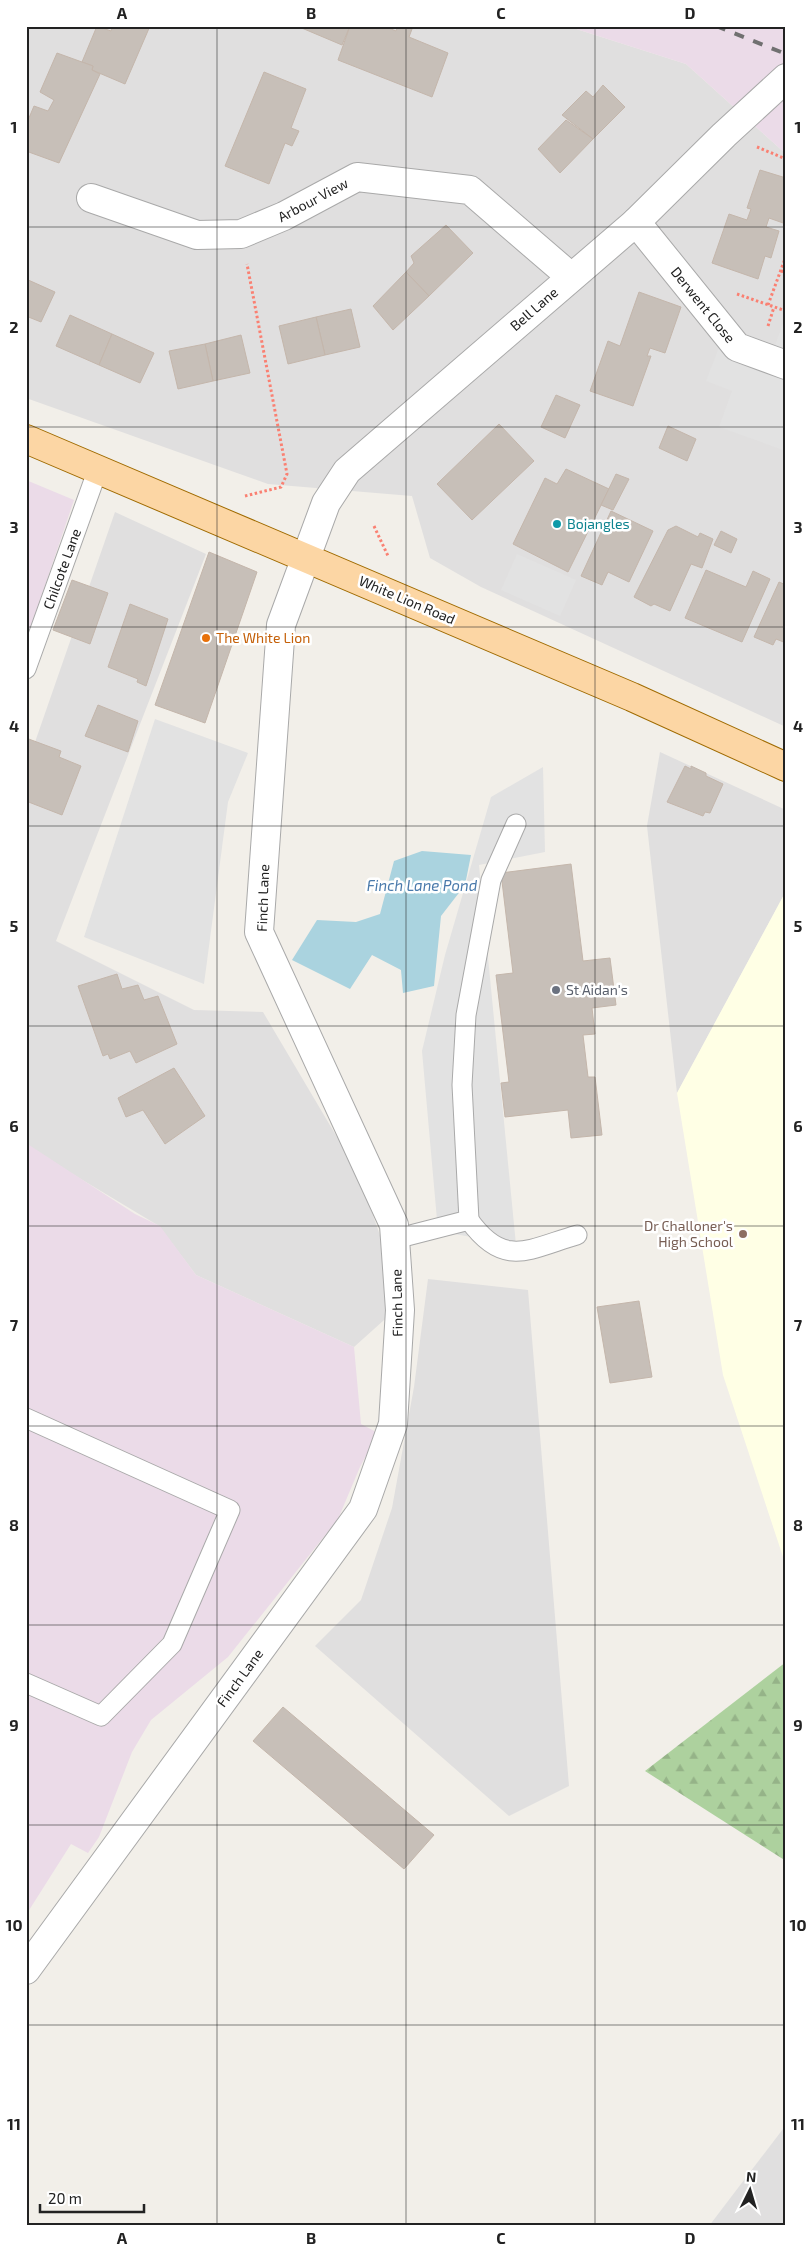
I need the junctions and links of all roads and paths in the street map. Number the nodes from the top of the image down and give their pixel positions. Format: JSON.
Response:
{"nodes":[{"id":1,"x":786,"y":78,"type":"edge"},
{"id":2,"x":91,"y":198,"type":"dead end"},
{"id":3,"x":636,"y":222,"type":"junction"},
{"id":4,"x":241,"y":234,"type":"junction"},
{"id":5,"x":786,"y":256,"type":"edge"},
{"id":6,"x":781,"y":271,"type":"junction"},
{"id":7,"x":786,"y":272,"type":"edge"},
{"id":8,"x":571,"y":278,"type":"junction"},
{"id":9,"x":768,"y":305,"type":"dead end"},
{"id":10,"x":786,"y":365,"type":"edge"},
{"id":11,"x":26,"y":439,"type":"edge"},
{"id":12,"x":98,"y":470,"type":"junction"},
{"id":13,"x":281,"y":487,"type":"dead end"},
{"id":14,"x":374,"y":526,"type":"dead end"},
{"id":15,"x":306,"y":556,"type":"junction"},
{"id":16,"x":387,"y":556,"type":"dead end"},
{"id":17,"x":26,"y":669,"type":"edge"},
{"id":18,"x":786,"y":767,"type":"edge"},
{"id":19,"x":516,"y":824,"type":"dead end"},
{"id":20,"x":469,"y":1220,"type":"junction"},
{"id":21,"x":578,"y":1235,"type":"dead end"},
{"id":22,"x":395,"y":1238,"type":"junction"},
{"id":23,"x":26,"y":1418,"type":"edge"},
{"id":24,"x":26,"y":1683,"type":"edge"},
{"id":25,"x":26,"y":1970,"type":"edge"}],
"edges":[{"from":1,"to":3,"type":"street","name":"Bell Lane"},
{"from":2,"to":4,"type":"street","name":"Arbour View"},
{"from":3,"to":8,"type":"street","name":"Bell Lane"},
{"from":3,"to":10,"type":"street","name":"Derwent Close"},
{"from":4,"to":8,"type":"street","name":"Arbour View"},
{"from":4,"to":13,"type":"path"},
{"from":5,"to":6,"type":"path"},
{"from":6,"to":7,"type":"path"},
{"from":6,"to":9,"type":"path"},
{"from":8,"to":15,"type":"street","name":"Bell Lane"},
{"from":11,"to":12,"type":"main road","name":"White Lion Road"},
{"from":12,"to":15,"type":"main road","name":"White Lion Road"},
{"from":12,"to":17,"type":"lane","name":"Chilcote Lane"},
{"from":14,"to":16,"type":"path"},
{"from":15,"to":18,"type":"main road","name":"White Lion Road"},
{"from":15,"to":22,"type":"street","name":"Finch Lane"},
{"from":19,"to":20,"type":"lane"},
{"from":20,"to":21,"type":"lane"},
{"from":20,"to":22,"type":"lane"},
{"from":22,"to":25,"type":"street","name":"Finch Lane"},
{"from":23,"to":24,"type":"lane"}]}
